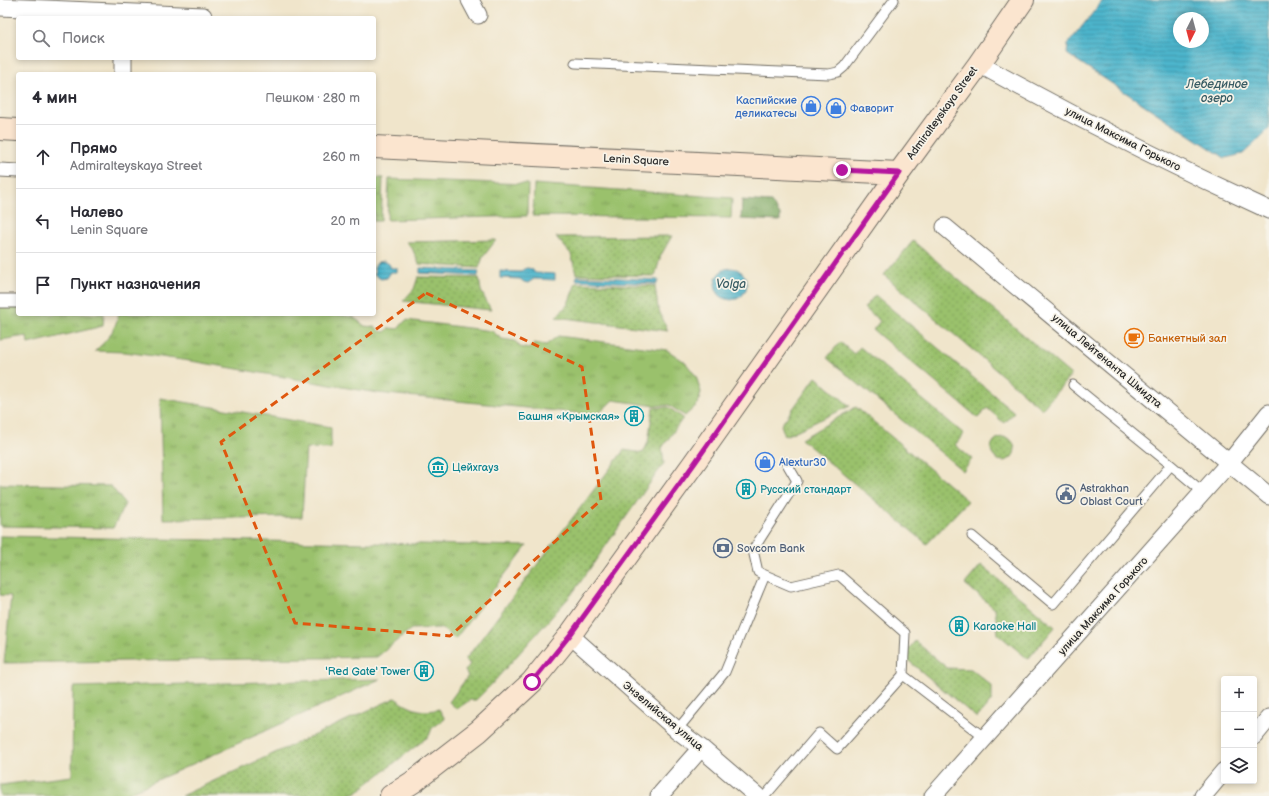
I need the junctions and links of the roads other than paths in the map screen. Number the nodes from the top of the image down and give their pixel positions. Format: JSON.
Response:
{"nodes":[{"id":1,"x":470,"y":0,"type":"edge"},
{"id":2,"x":894,"y":0,"type":"edge"},
{"id":3,"x":1022,"y":0,"type":"edge"},
{"id":4,"x":0,"y":7,"type":"edge"},
{"id":5,"x":191,"y":10,"type":"edge"},
{"id":6,"x":125,"y":15,"type":"edge"},
{"id":7,"x":478,"y":15,"type":"dead end"},
{"id":8,"x":123,"y":60,"type":"edge"},
{"id":9,"x":575,"y":64,"type":"dead end"},
{"id":10,"x":978,"y":64,"type":"junction"},
{"id":11,"x":123,"y":72,"type":"edge"},
{"id":12,"x":0,"y":129,"type":"edge"},
{"id":13,"x":16,"y":130,"type":"edge"},
{"id":14,"x":376,"y":147,"type":"edge"},
{"id":15,"x":0,"y":170,"type":"edge"},
{"id":16,"x":16,"y":171,"type":"edge"},
{"id":17,"x":899,"y":173,"type":"junction"},
{"id":18,"x":1269,"y":210,"type":"edge"},
{"id":19,"x":944,"y":226,"type":"dead end"},
{"id":20,"x":0,"y":300,"type":"edge"},
{"id":21,"x":16,"y":301,"type":"edge"},
{"id":22,"x":1072,"y":385,"type":"dead end"},
{"id":23,"x":1269,"y":413,"type":"edge"},
{"id":24,"x":786,"y":462,"type":"dead end"},
{"id":25,"x":1229,"y":463,"type":"junction"},
{"id":26,"x":1171,"y":464,"type":"junction"},
{"id":27,"x":1203,"y":492,"type":"junction"},
{"id":28,"x":1269,"y":496,"type":"edge"},
{"id":29,"x":972,"y":536,"type":"dead end"},
{"id":30,"x":765,"y":575,"type":"junction"},
{"id":31,"x":570,"y":635,"type":"junction"},
{"id":32,"x":903,"y":675,"type":"junction"},
{"id":33,"x":1269,"y":718,"type":"edge"},
{"id":34,"x":677,"y":730,"type":"junction"},
{"id":35,"x":1257,"y":732,"type":"edge"},
{"id":36,"x":985,"y":738,"type":"junction"},
{"id":37,"x":701,"y":748,"type":"junction"},
{"id":38,"x":1221,"y":775,"type":"edge"},
{"id":39,"x":391,"y":796,"type":"edge"},
{"id":40,"x":659,"y":796,"type":"edge"},
{"id":41,"x":757,"y":796,"type":"edge"},
{"id":42,"x":765,"y":796,"type":"edge"},
{"id":43,"x":933,"y":796,"type":"edge"},
{"id":44,"x":1203,"y":796,"type":"edge"}],
"edges":[{"from":1,"to":7,"type":"street"},
{"from":2,"to":9,"type":"lane"},
{"from":3,"to":10,"type":"main road","name":"Admiralteyskaya Street"},
{"from":4,"to":6,"type":"street"},
{"from":5,"to":6,"type":"street"},
{"from":8,"to":11,"type":"street"},
{"from":10,"to":17,"type":"main road","name":"Admiralteyskaya Street"},
{"from":10,"to":18,"type":"street","name":"улица Максима Горького"},
{"from":12,"to":13,"type":"main road"},
{"from":14,"to":17,"type":"main road","name":"Lenin Square"},
{"from":15,"to":16,"type":"street"},
{"from":17,"to":31,"type":"main road","name":"Admiralteyskaya Street"},
{"from":19,"to":25,"type":"street","name":"улица Лейтенанта Шмидта"},
{"from":20,"to":21,"type":"street"},
{"from":22,"to":26,"type":"lane"},
{"from":23,"to":25,"type":"street","name":"улица Максима Горького"},
{"from":24,"to":30,"type":"lane"},
{"from":25,"to":27,"type":"street","name":"улица Максима Горького"},
{"from":25,"to":28,"type":"street","name":"улица Лейтенанта Шмидта"},
{"from":26,"to":27,"type":"lane"},
{"from":26,"to":29,"type":"lane"},
{"from":27,"to":36,"type":"street","name":"улица Максима Горького"},
{"from":30,"to":32,"type":"lane"},
{"from":30,"to":34,"type":"lane"},
{"from":31,"to":34,"type":"street","name":"Энзелийская улица"},
{"from":31,"to":39,"type":"main road","name":"Admiralteyskaya Street"},
{"from":32,"to":36,"type":"lane"},
{"from":32,"to":42,"type":"lane"},
{"from":33,"to":35,"type":"street"},
{"from":34,"to":37,"type":"street","name":"Энзелийская улица"},
{"from":36,"to":43,"type":"street","name":"улица Максима Горького"},
{"from":37,"to":40,"type":"street"},
{"from":37,"to":41,"type":"street","name":"Энзелийская улица"},
{"from":38,"to":44,"type":"street"}]}
